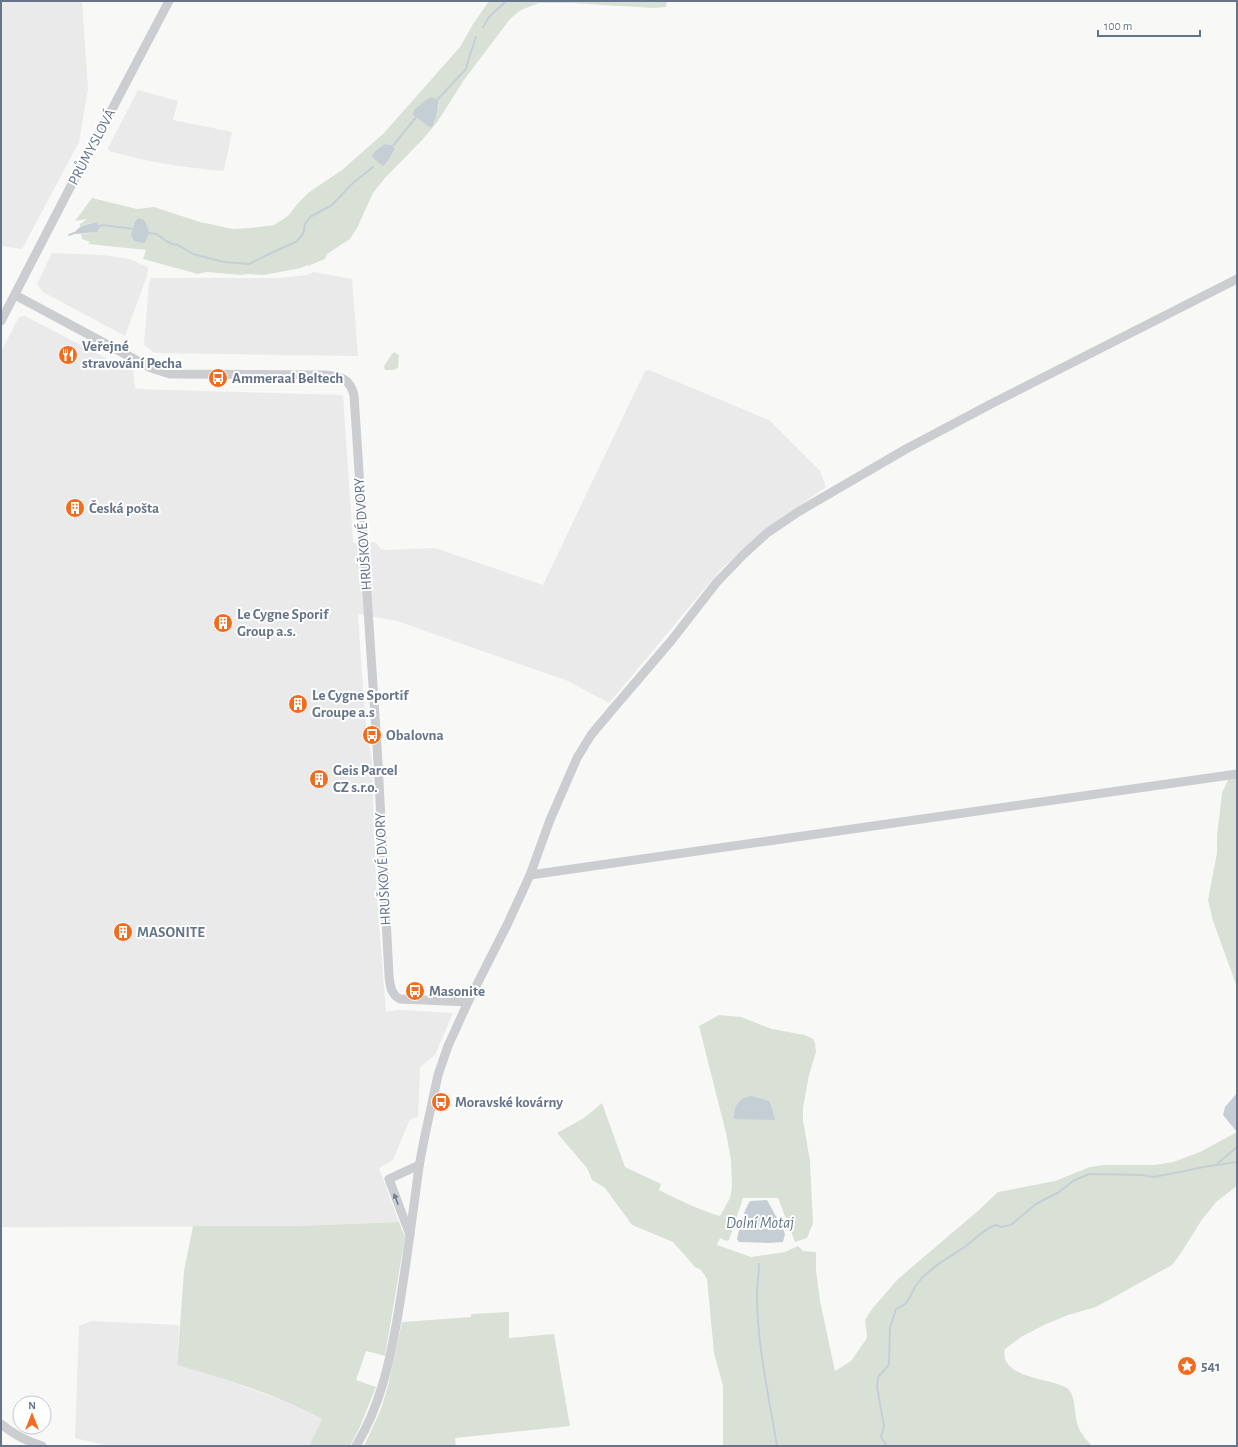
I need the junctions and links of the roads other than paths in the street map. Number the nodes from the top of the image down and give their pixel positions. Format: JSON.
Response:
{"nodes":[{"id":1,"x":169,"y":1,"type":"edge"},
{"id":2,"x":1237,"y":279,"type":"edge"},
{"id":3,"x":15,"y":294,"type":"junction"},
{"id":4,"x":1,"y":321,"type":"edge"},
{"id":5,"x":1237,"y":774,"type":"edge"},
{"id":6,"x":530,"y":875,"type":"junction"},
{"id":7,"x":468,"y":1002,"type":"junction"},
{"id":8,"x":420,"y":1165,"type":"junction"},
{"id":9,"x":410,"y":1236,"type":"junction"},
{"id":10,"x":1,"y":1424,"type":"edge"},
{"id":11,"x":42,"y":1446,"type":"edge"},
{"id":12,"x":356,"y":1446,"type":"edge"}],
"edges":[{"from":1,"to":3,"type":"street","name":"PRŮMYSLOVÁ"},
{"from":2,"to":6,"type":"street"},
{"from":3,"to":4,"type":"street"},
{"from":3,"to":7,"type":"street","name":"HRUŠKOVÉ DVORY"},
{"from":5,"to":6,"type":"street"},
{"from":6,"to":7,"type":"street"},
{"from":7,"to":8,"type":"street"},
{"from":8,"to":9,"type":"street"},
{"from":9,"to":8,"type":"street","one_way":true},
{"from":9,"to":12,"type":"street"},
{"from":10,"to":11,"type":"street"}]}
